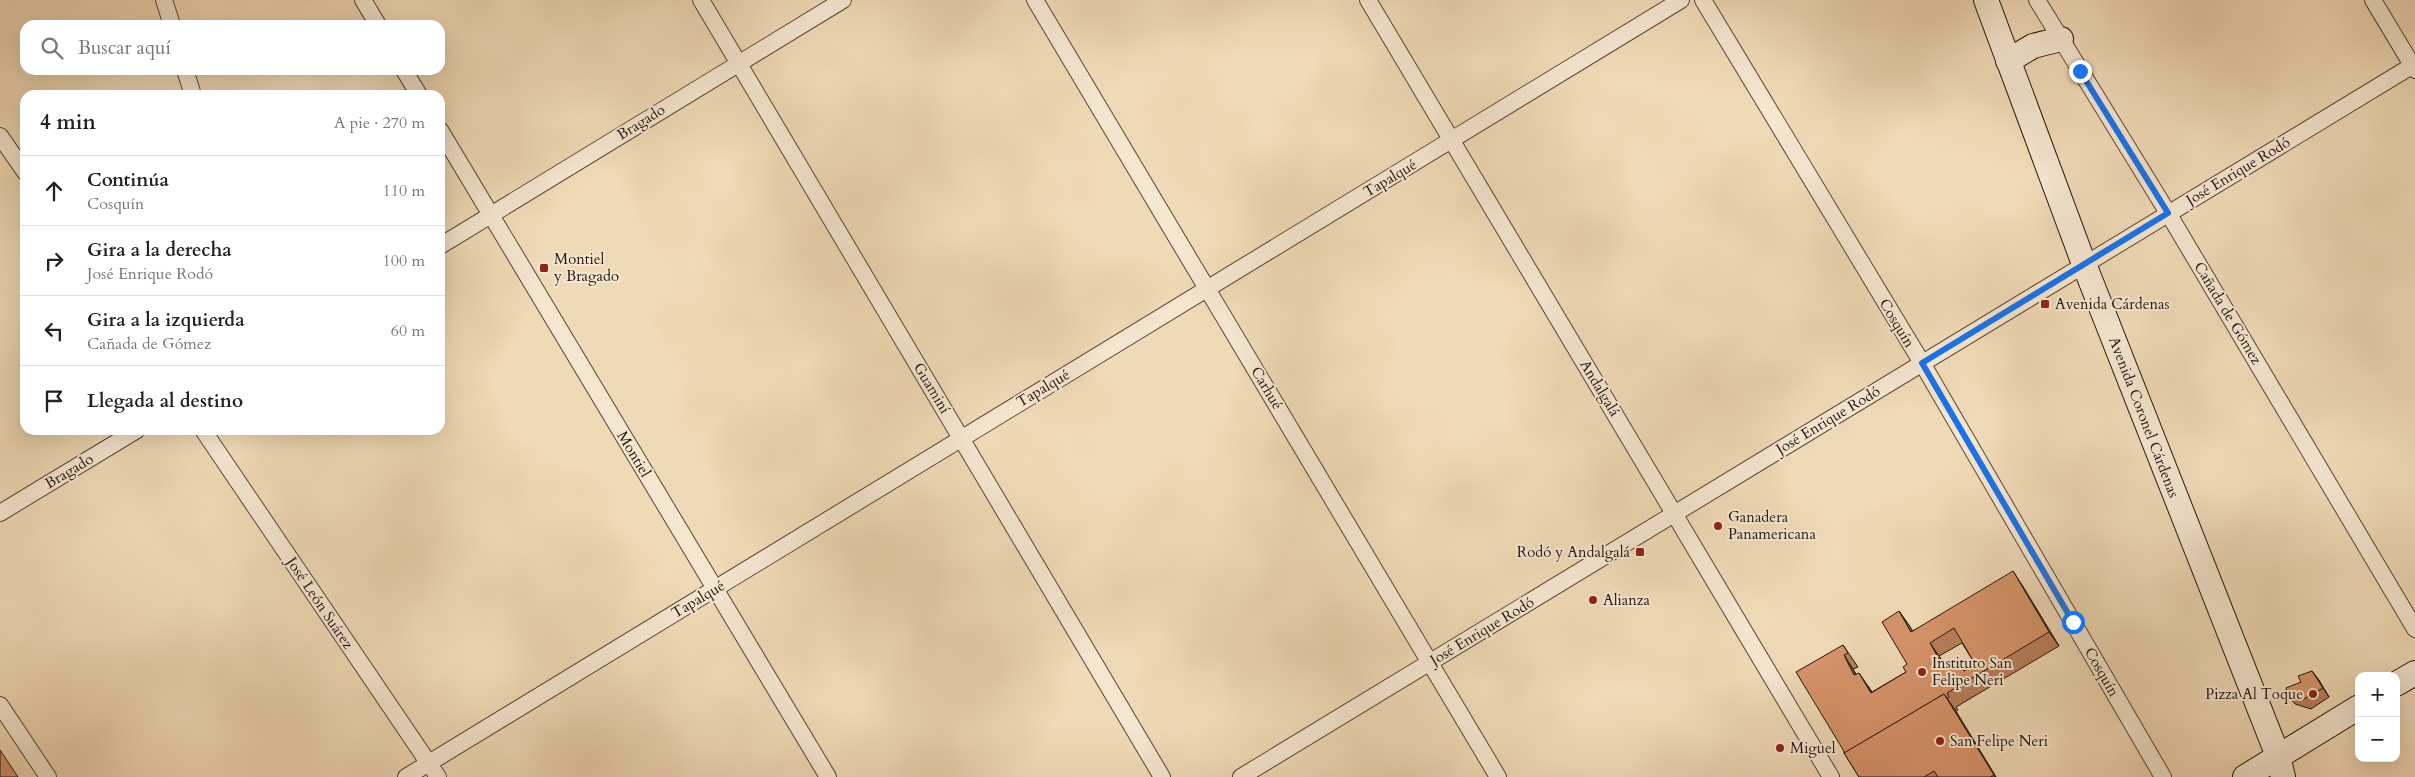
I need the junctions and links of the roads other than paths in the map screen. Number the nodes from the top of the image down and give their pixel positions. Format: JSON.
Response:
{"nodes":[{"id":1,"x":164,"y":0,"type":"edge"},
{"id":2,"x":363,"y":0,"type":"edge"},
{"id":3,"x":700,"y":0,"type":"edge"},
{"id":4,"x":843,"y":0,"type":"edge"},
{"id":5,"x":1035,"y":0,"type":"edge"},
{"id":6,"x":1368,"y":0,"type":"edge"},
{"id":7,"x":1681,"y":0,"type":"edge"},
{"id":8,"x":1703,"y":0,"type":"edge"},
{"id":9,"x":1986,"y":0,"type":"edge"},
{"id":10,"x":2037,"y":0,"type":"edge"},
{"id":11,"x":2373,"y":0,"type":"edge"},
{"id":12,"x":170,"y":20,"type":"edge"},
{"id":13,"x":375,"y":20,"type":"edge"},
{"id":14,"x":2061,"y":39,"type":"junction"},
{"id":15,"x":2008,"y":62,"type":"junction"},
{"id":16,"x":738,"y":63,"type":"junction"},
{"id":17,"x":2414,"y":66,"type":"edge"},
{"id":18,"x":187,"y":75,"type":"edge"},
{"id":19,"x":407,"y":75,"type":"edge"},
{"id":20,"x":191,"y":90,"type":"edge"},
{"id":21,"x":416,"y":90,"type":"edge"},
{"id":22,"x":0,"y":136,"type":"edge"},
{"id":23,"x":445,"y":138,"type":"edge"},
{"id":24,"x":1451,"y":141,"type":"junction"},
{"id":25,"x":20,"y":165,"type":"edge"},
{"id":26,"x":2168,"y":213,"type":"junction"},
{"id":27,"x":491,"y":216,"type":"junction"},
{"id":28,"x":445,"y":243,"type":"edge"},
{"id":29,"x":2084,"y":264,"type":"junction"},
{"id":30,"x":1208,"y":290,"type":"junction"},
{"id":31,"x":1922,"y":363,"type":"junction"},
{"id":32,"x":129,"y":435,"type":"edge"},
{"id":33,"x":205,"y":435,"type":"edge"},
{"id":34,"x":961,"y":437,"type":"junction"},
{"id":35,"x":0,"y":513,"type":"edge"},
{"id":36,"x":1675,"y":513,"type":"junction"},
{"id":37,"x":715,"y":588,"type":"junction"},
{"id":38,"x":2415,"y":629,"type":"edge"},
{"id":39,"x":1430,"y":663,"type":"junction"},
{"id":40,"x":2415,"y":673,"type":"edge"},
{"id":41,"x":2400,"y":682,"type":"edge"},
{"id":42,"x":0,"y":705,"type":"edge"},
{"id":43,"x":2355,"y":710,"type":"edge"},
{"id":44,"x":429,"y":763,"type":"junction"},
{"id":45,"x":2280,"y":767,"type":"edge"},
{"id":46,"x":48,"y":777,"type":"edge"},
{"id":47,"x":406,"y":777,"type":"edge"},
{"id":48,"x":438,"y":777,"type":"edge"},
{"id":49,"x":828,"y":777,"type":"edge"},
{"id":50,"x":1162,"y":777,"type":"edge"},
{"id":51,"x":1241,"y":777,"type":"edge"},
{"id":52,"x":1498,"y":777,"type":"edge"},
{"id":53,"x":1831,"y":777,"type":"edge"},
{"id":54,"x":2163,"y":777,"type":"edge"},
{"id":55,"x":2245,"y":777,"type":"edge"}],
"edges":[{"from":1,"to":12,"type":"street"},
{"from":2,"to":13,"type":"street"},
{"from":3,"to":16,"type":"street","name":"Guaminí"},
{"from":4,"to":16,"type":"street","name":"Bragado"},
{"from":5,"to":30,"type":"street","name":"Carhué"},
{"from":6,"to":24,"type":"street","name":"Andalgalá"},
{"from":7,"to":24,"type":"street","name":"Tapalqué"},
{"from":8,"to":31,"type":"street","name":"Cosquín"},
{"from":9,"to":15,"type":"street","name":"Avenida Coronel Cárdenas"},
{"from":10,"to":14,"type":"street","name":"Cañada de Gómez"},
{"from":11,"to":17,"type":"street"},
{"from":14,"to":15,"type":"street"},
{"from":14,"to":26,"type":"street","name":"Cañada de Gómez"},
{"from":15,"to":29,"type":"street","name":"Avenida Coronel Cárdenas"},
{"from":16,"to":27,"type":"street","name":"Bragado"},
{"from":16,"to":34,"type":"street","name":"Guaminí"},
{"from":17,"to":26,"type":"street","name":"José Enrique Rodó"},
{"from":18,"to":20,"type":"street"},
{"from":19,"to":21,"type":"street"},
{"from":22,"to":25,"type":"street"},
{"from":23,"to":27,"type":"street","name":"Montiel"},
{"from":24,"to":30,"type":"street","name":"Tapalqué"},
{"from":24,"to":36,"type":"street","name":"Andalgalá"},
{"from":26,"to":29,"type":"street","name":"José Enrique Rodó"},
{"from":26,"to":38,"type":"street","name":"Cañada de Gómez"},
{"from":27,"to":28,"type":"street","name":"Bragado"},
{"from":27,"to":37,"type":"street","name":"Montiel"},
{"from":29,"to":31,"type":"street","name":"José Enrique Rodó"},
{"from":29,"to":45,"type":"street","name":"Avenida Coronel Cárdenas"},
{"from":30,"to":34,"type":"street","name":"Tapalqué"},
{"from":30,"to":39,"type":"street","name":"Carhué"},
{"from":31,"to":36,"type":"street","name":"José Enrique Rodó"},
{"from":31,"to":54,"type":"street","name":"Cosquín"},
{"from":32,"to":35,"type":"street","name":"Bragado"},
{"from":33,"to":44,"type":"street","name":"José León Suárez"},
{"from":34,"to":37,"type":"street","name":"Tapalqué"},
{"from":34,"to":50,"type":"street","name":"Guaminí"},
{"from":36,"to":39,"type":"street","name":"José Enrique Rodó"},
{"from":36,"to":53,"type":"street","name":"Andalgalá"},
{"from":37,"to":44,"type":"street","name":"Tapalqué"},
{"from":37,"to":49,"type":"street","name":"Montiel"},
{"from":39,"to":51,"type":"street","name":"José Enrique Rodó"},
{"from":39,"to":52,"type":"street","name":"Carhué"},
{"from":40,"to":41,"type":"street"},
{"from":42,"to":46,"type":"street"},
{"from":43,"to":45,"type":"street"},
{"from":44,"to":47,"type":"street","name":"Tapalqué"},
{"from":44,"to":48,"type":"street","name":"José León Suárez"},
{"from":45,"to":55,"type":"street"}]}
